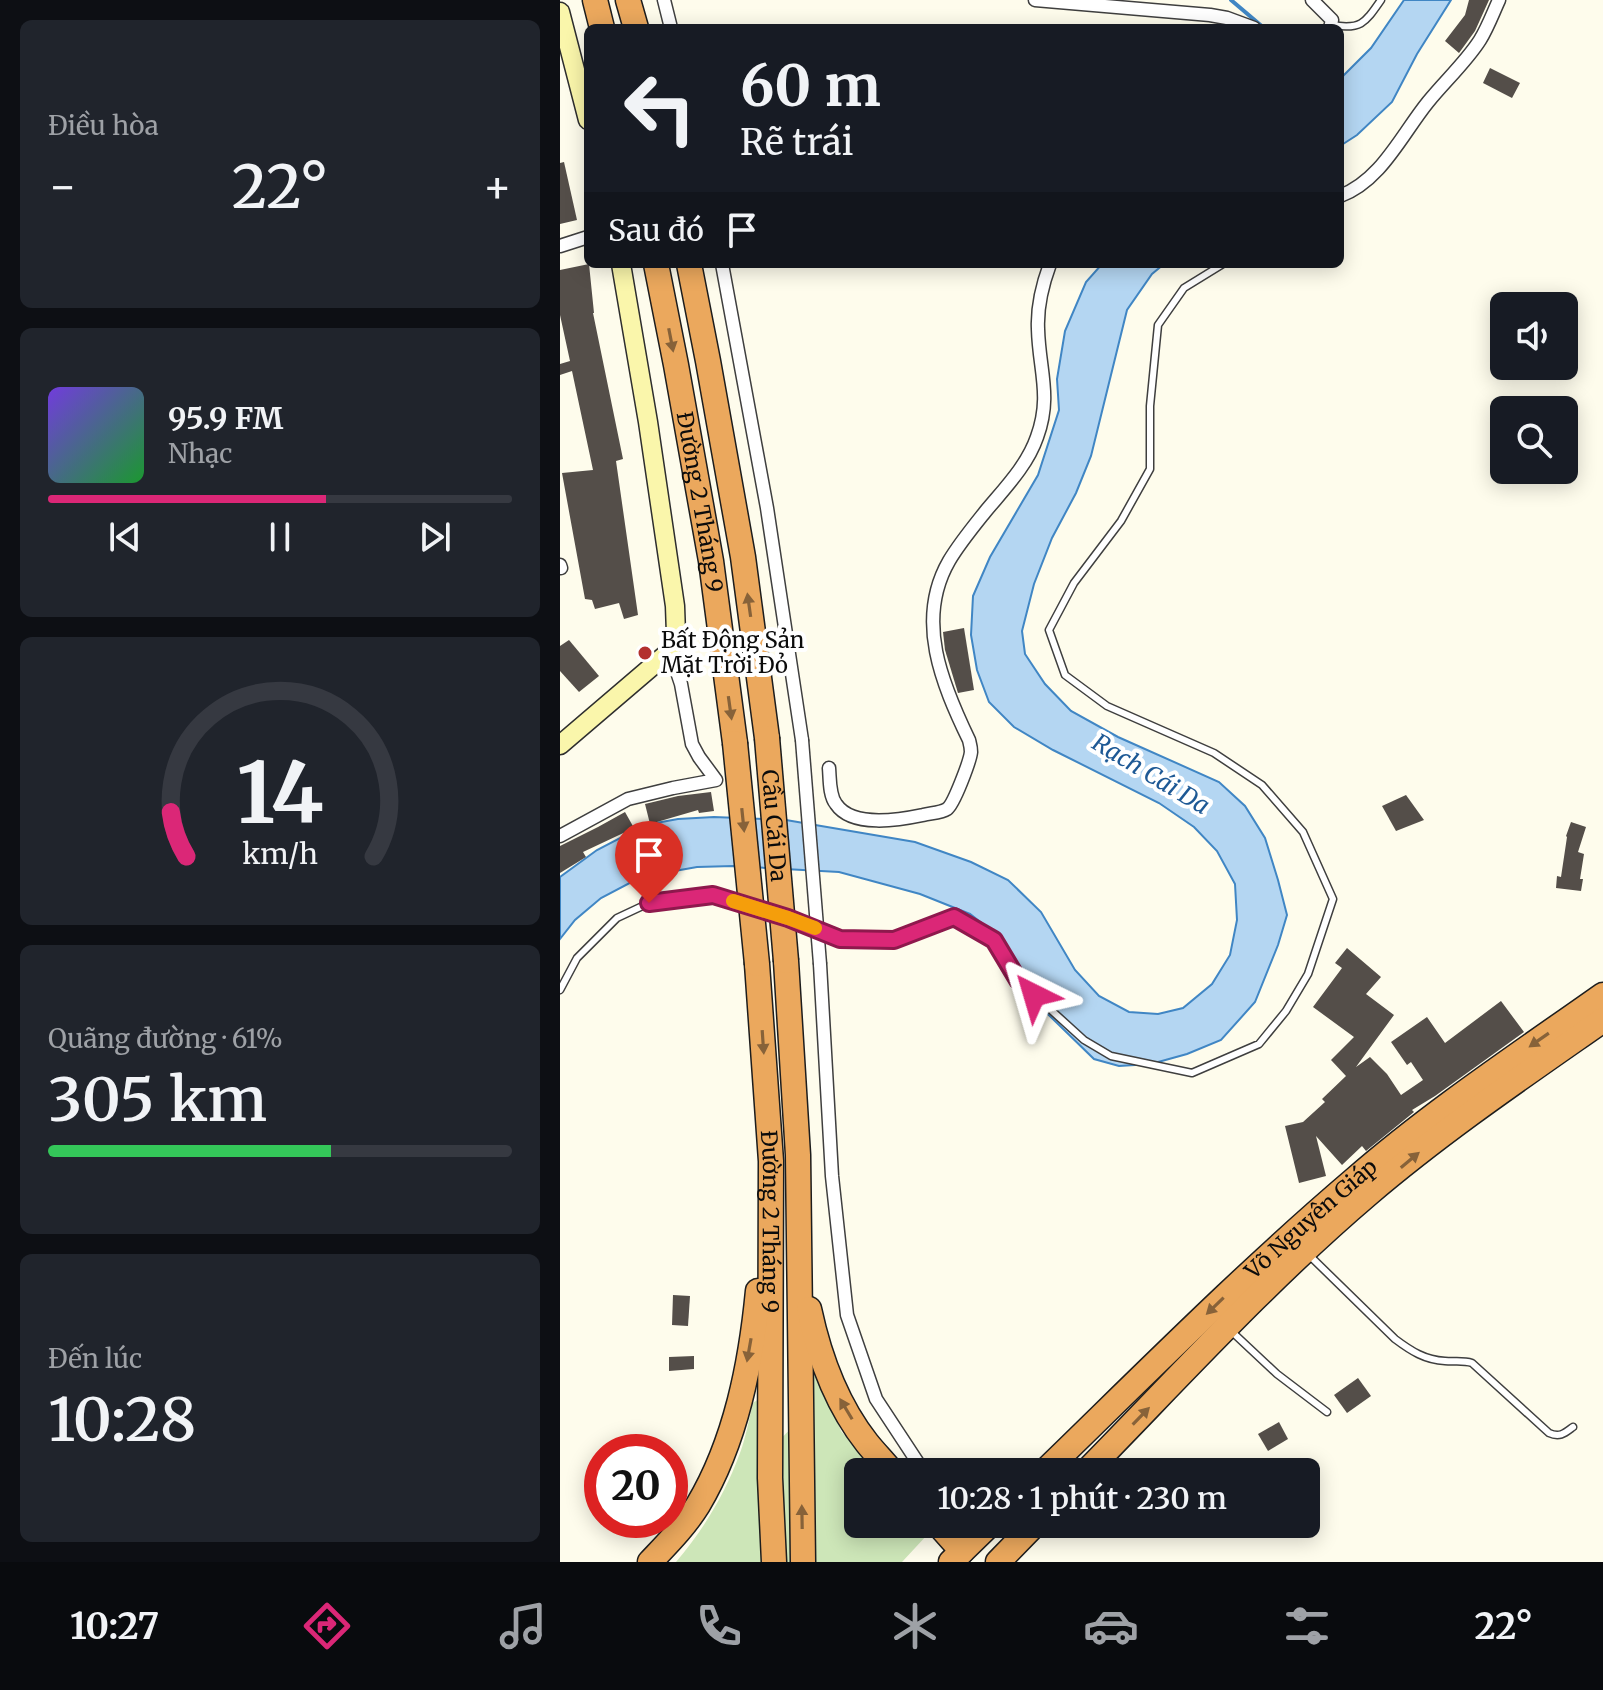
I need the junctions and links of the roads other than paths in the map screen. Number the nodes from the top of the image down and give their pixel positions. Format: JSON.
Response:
{"nodes":[{"id":1,"x":595,"y":0,"type":"edge"},
{"id":2,"x":628,"y":0,"type":"edge"},
{"id":3,"x":664,"y":0,"type":"edge"},
{"id":4,"x":1035,"y":0,"type":"edge"},
{"id":5,"x":1312,"y":0,"type":"edge"},
{"id":6,"x":1381,"y":0,"type":"edge"},
{"id":7,"x":1499,"y":0,"type":"edge"},
{"id":8,"x":560,"y":12,"type":"edge"},
{"id":9,"x":601,"y":24,"type":"edge"},
{"id":10,"x":635,"y":24,"type":"edge"},
{"id":11,"x":670,"y":24,"type":"edge"},
{"id":12,"x":1243,"y":24,"type":"edge"},
{"id":13,"x":1330,"y":24,"type":"edge"},
{"id":14,"x":1344,"y":27,"type":"edge"},
{"id":15,"x":584,"y":105,"type":"edge"},
{"id":16,"x":1344,"y":194,"type":"edge"},
{"id":17,"x":584,"y":238,"type":"edge"},
{"id":18,"x":560,"y":246,"type":"edge"},
{"id":19,"x":622,"y":268,"type":"edge"},
{"id":20,"x":657,"y":268,"type":"edge"},
{"id":21,"x":690,"y":268,"type":"edge"},
{"id":22,"x":723,"y":268,"type":"edge"},
{"id":23,"x":1049,"y":268,"type":"edge"},
{"id":24,"x":1216,"y":268,"type":"edge"},
{"id":25,"x":670,"y":651,"type":"junction"},
{"id":26,"x":767,"y":738,"type":"joint"},
{"id":27,"x":735,"y":743,"type":"joint"},
{"id":28,"x":560,"y":745,"type":"edge"},
{"id":29,"x":829,"y":768,"type":"dead end"},
{"id":30,"x":560,"y":836,"type":"edge"},
{"id":31,"x":758,"y":909,"type":"dead end"},
{"id":32,"x":773,"y":913,"type":"dead end"},
{"id":33,"x":786,"y":961,"type":"joint"},
{"id":34,"x":757,"y":964,"type":"joint"},
{"id":35,"x":560,"y":990,"type":"edge"},
{"id":36,"x":1603,"y":995,"type":"edge"},
{"id":37,"x":1603,"y":1020,"type":"edge"},
{"id":38,"x":798,"y":1155,"type":"junction"},
{"id":39,"x":771,"y":1161,"type":"junction"},
{"id":40,"x":1305,"y":1251,"type":"junction"},
{"id":41,"x":1228,"y":1327,"type":"junction"},
{"id":42,"x":1327,"y":1412,"type":"dead end"},
{"id":43,"x":1573,"y":1427,"type":"dead end"},
{"id":44,"x":880,"y":1458,"type":"edge"},
{"id":45,"x":915,"y":1458,"type":"edge"},
{"id":46,"x":1058,"y":1458,"type":"edge"},
{"id":47,"x":1100,"y":1458,"type":"edge"},
{"id":48,"x":946,"y":1538,"type":"edge"},
{"id":49,"x":972,"y":1538,"type":"edge"},
{"id":50,"x":1021,"y":1538,"type":"edge"},
{"id":51,"x":956,"y":1556,"type":"edge"},
{"id":52,"x":650,"y":1562,"type":"edge"},
{"id":53,"x":774,"y":1562,"type":"edge"},
{"id":54,"x":803,"y":1562,"type":"edge"},
{"id":55,"x":998,"y":1562,"type":"edge"}],
"edges":[{"from":1,"to":9,"type":"highway"},
{"from":2,"to":10,"type":"highway"},
{"from":3,"to":11,"type":"street"},
{"from":4,"to":12,"type":"street"},
{"from":5,"to":13,"type":"street"},
{"from":6,"to":14,"type":"lane"},
{"from":7,"to":16,"type":"street"},
{"from":8,"to":15,"type":"street"},
{"from":17,"to":18,"type":"street"},
{"from":19,"to":25,"type":"street"},
{"from":20,"to":27,"type":"highway","name":"Đường 2 Tháng 9","one_way":true},
{"from":26,"to":21,"type":"highway","name":"Đường 2 Tháng 9","one_way":true},
{"from":22,"to":45,"type":"street","bridge":true},
{"from":23,"to":29,"type":"street"},
{"from":24,"to":32,"type":"lane"},
{"from":25,"to":28,"type":"street"},
{"from":25,"to":30,"type":"street"},
{"from":26,"to":33,"type":"highway","name":"Cầu Cái Da","bridge":true},
{"from":27,"to":34,"type":"highway","name":"Cầu Cái Da","one_way":true,"bridge":true},
{"from":31,"to":35,"type":"lane"},
{"from":33,"to":38,"type":"highway","name":"Đường 2 Tháng 9"},
{"from":34,"to":39,"type":"highway","name":"Đường 2 Tháng 9","one_way":true},
{"from":36,"to":46,"type":"highway","name":"Võ Nguyên Giáp","one_way":true},
{"from":40,"to":37,"type":"highway","name":"Võ Nguyên Giáp","one_way":true},
{"from":44,"to":38,"type":"highway","one_way":true},
{"from":54,"to":38,"type":"highway","name":"Đường 2 Tháng 9","one_way":true},
{"from":39,"to":52,"type":"highway","one_way":true},
{"from":39,"to":53,"type":"highway","name":"Đường 2 Tháng 9"},
{"from":40,"to":41,"type":"highway","name":"Võ Nguyên Giáp"},
{"from":40,"to":43,"type":"lane"},
{"from":41,"to":42,"type":"lane"},
{"from":47,"to":41,"type":"highway","name":"Võ Nguyên Giáp","one_way":true},
{"from":48,"to":51,"type":"highway"},
{"from":49,"to":51,"type":"highway"},
{"from":50,"to":55,"type":"highway"}]}
